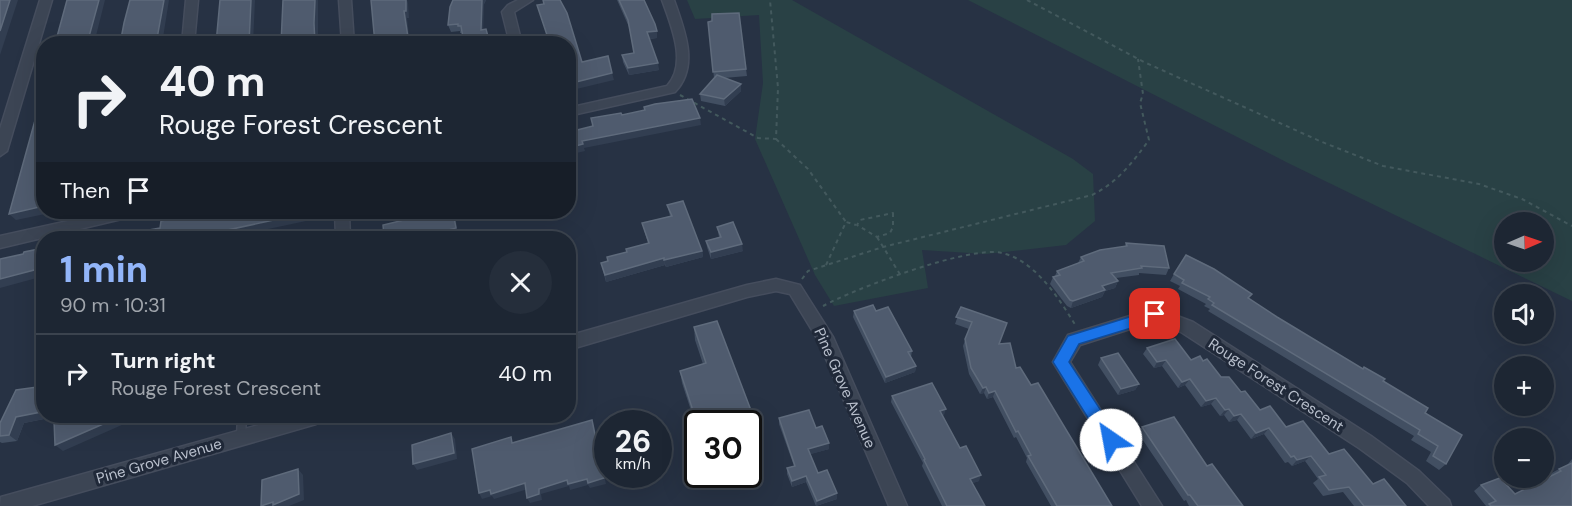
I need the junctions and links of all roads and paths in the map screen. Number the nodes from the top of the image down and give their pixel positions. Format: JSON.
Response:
{"nodes":[{"id":1,"x":46,"y":0,"type":"edge"},
{"id":2,"x":192,"y":0,"type":"edge"},
{"id":3,"x":345,"y":0,"type":"edge"},
{"id":4,"x":527,"y":0,"type":"edge"},
{"id":5,"x":668,"y":0,"type":"edge"},
{"id":6,"x":770,"y":0,"type":"edge"},
{"id":7,"x":1027,"y":0,"type":"edge"},
{"id":8,"x":189,"y":36,"type":"edge"},
{"id":9,"x":347,"y":36,"type":"edge"},
{"id":10,"x":514,"y":36,"type":"edge"},
{"id":11,"x":1138,"y":58,"type":"junction"},
{"id":12,"x":671,"y":88,"type":"junction"},
{"id":13,"x":576,"y":110,"type":"edge"},
{"id":14,"x":776,"y":139,"type":"junction"},
{"id":15,"x":0,"y":151,"type":"edge"},
{"id":16,"x":100,"y":219,"type":"edge"},
{"id":17,"x":846,"y":222,"type":"junction"},
{"id":18,"x":857,"y":225,"type":"junction"},
{"id":19,"x":1572,"y":226,"type":"edge"},
{"id":20,"x":48,"y":231,"type":"edge"},
{"id":21,"x":36,"y":234,"type":"edge"},
{"id":22,"x":877,"y":237,"type":"junction"},
{"id":23,"x":0,"y":242,"type":"edge"},
{"id":24,"x":883,"y":247,"type":"junction"},
{"id":25,"x":826,"y":265,"type":"junction"},
{"id":26,"x":901,"y":276,"type":"junction"},
{"id":27,"x":795,"y":289,"type":"junction"},
{"id":28,"x":810,"y":314,"type":"junction"},
{"id":29,"x":1083,"y":336,"type":"junction"},
{"id":30,"x":576,"y":341,"type":"edge"},
{"id":31,"x":242,"y":423,"type":"edge"},
{"id":32,"x":271,"y":423,"type":"edge"},
{"id":33,"x":241,"y":437,"type":"junction"},
{"id":34,"x":2,"y":506,"type":"edge"},
{"id":35,"x":898,"y":506,"type":"edge"},
{"id":36,"x":1153,"y":506,"type":"edge"},
{"id":37,"x":1442,"y":506,"type":"edge"}],
"edges":[{"from":1,"to":15,"type":"street"},
{"from":2,"to":8,"type":"street"},
{"from":3,"to":9,"type":"street"},
{"from":4,"to":10,"type":"street"},
{"from":5,"to":12,"type":"street"},
{"from":6,"to":14,"type":"path"},
{"from":7,"to":11,"type":"path"},
{"from":11,"to":19,"type":"path"},
{"from":11,"to":24,"type":"path"},
{"from":12,"to":13,"type":"street"},
{"from":12,"to":14,"type":"path"},
{"from":14,"to":17,"type":"path"},
{"from":16,"to":20,"type":"street"},
{"from":17,"to":18,"type":"path"},
{"from":17,"to":25,"type":"path"},
{"from":18,"to":22,"type":"path"},
{"from":18,"to":22,"type":"path"},
{"from":21,"to":23,"type":"street"},
{"from":22,"to":24,"type":"path"},
{"from":24,"to":25,"type":"path"},
{"from":24,"to":26,"type":"path"},
{"from":25,"to":27,"type":"path"},
{"from":26,"to":28,"type":"path"},
{"from":26,"to":29,"type":"path"},
{"from":27,"to":28,"type":"street","name":"Pine Grove Avenue"},
{"from":27,"to":30,"type":"street"},
{"from":28,"to":35,"type":"street","name":"Pine Grove Avenue"},
{"from":29,"to":36,"type":"street"},
{"from":29,"to":37,"type":"street","name":"Rouge Forest Crescent"},
{"from":31,"to":33,"type":"lane"},
{"from":32,"to":33,"type":"street","name":"Pine Grove Avenue"},
{"from":33,"to":34,"type":"street","name":"Pine Grove Avenue"}]}
